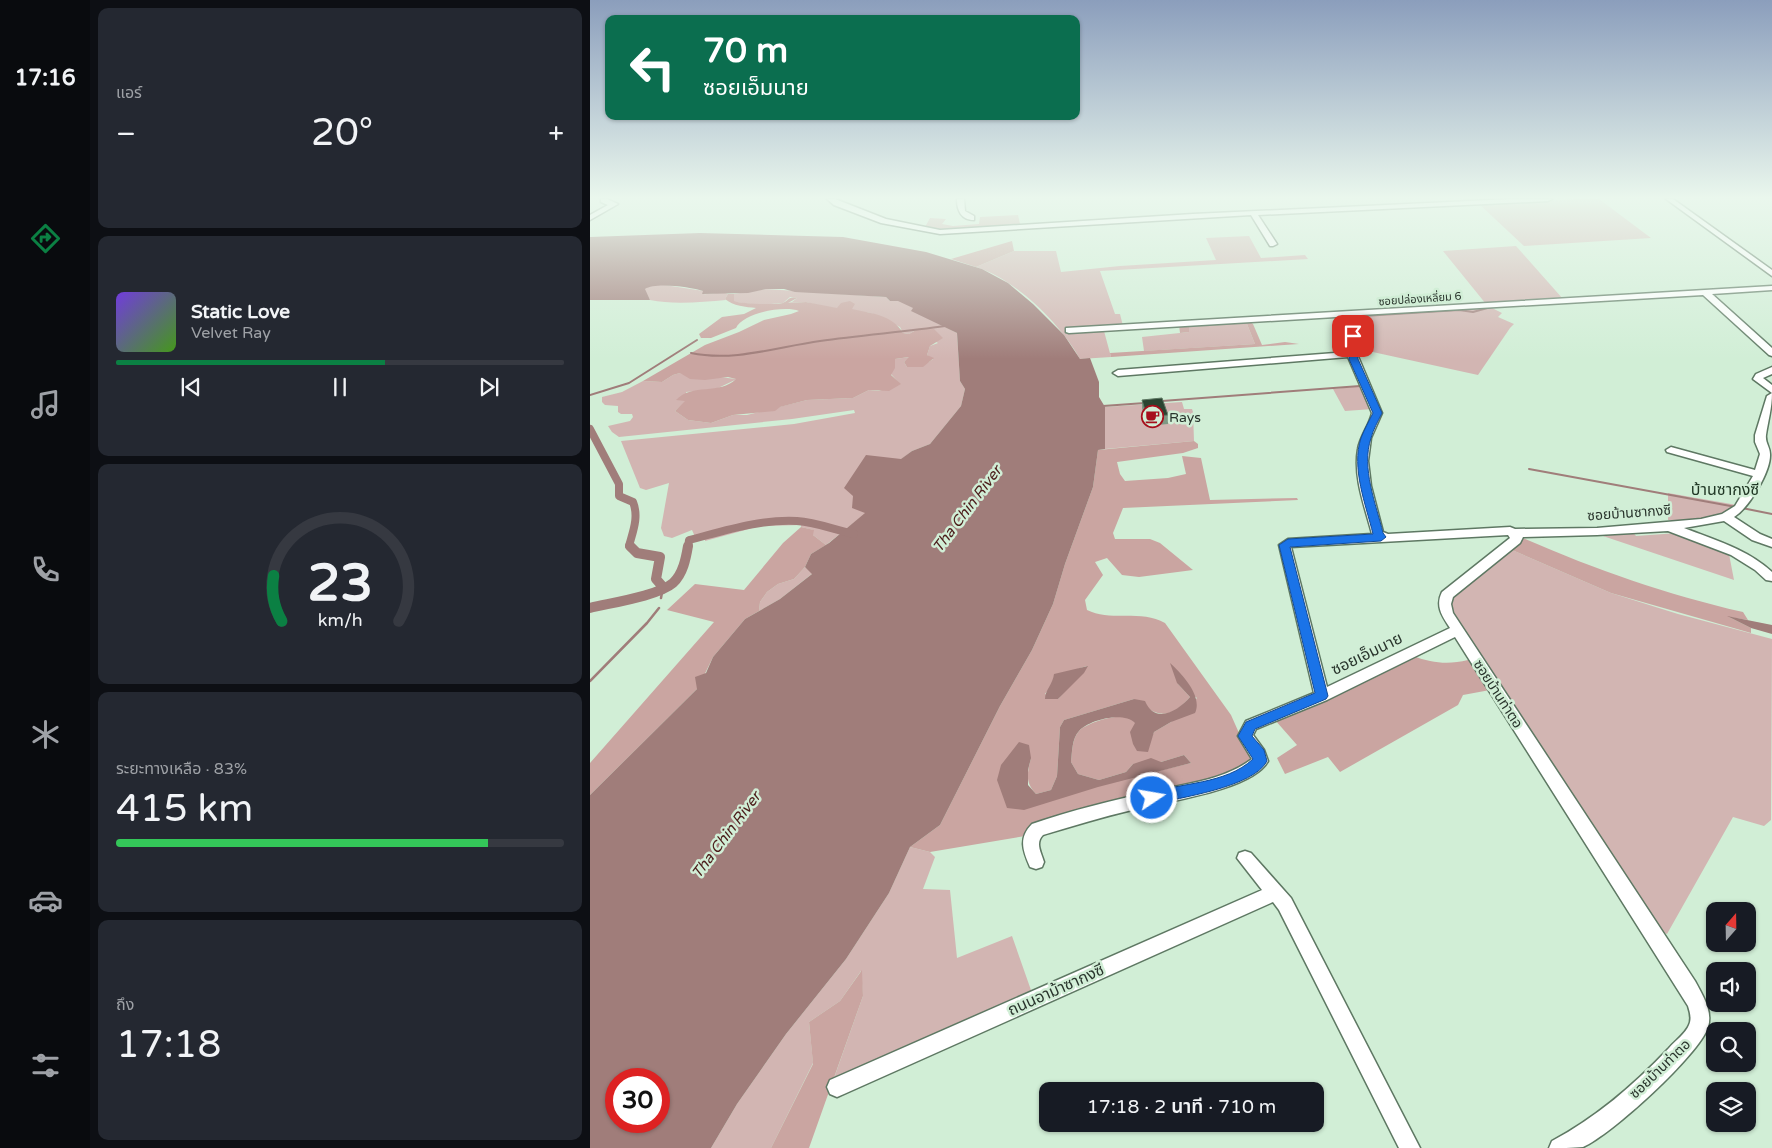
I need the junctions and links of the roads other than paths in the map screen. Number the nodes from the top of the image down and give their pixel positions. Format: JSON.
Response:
{"nodes":[{"id":1,"x":1743,"y":253,"type":"edge"},
{"id":2,"x":1772,"y":274,"type":"edge"},
{"id":3,"x":1772,"y":288,"type":"edge"},
{"id":4,"x":1706,"y":292,"type":"junction"},
{"id":5,"x":1357,"y":314,"type":"junction"},
{"id":6,"x":1069,"y":330,"type":"dead end"},
{"id":7,"x":1772,"y":353,"type":"edge"},
{"id":8,"x":1352,"y":354,"type":"junction"},
{"id":9,"x":1772,"y":370,"type":"edge"},
{"id":10,"x":1118,"y":373,"type":"dead end"},
{"id":11,"x":1772,"y":390,"type":"edge"},
{"id":12,"x":1772,"y":396,"type":"edge"},
{"id":13,"x":1672,"y":450,"type":"dead end"},
{"id":14,"x":1758,"y":474,"type":"junction"},
{"id":15,"x":1727,"y":517,"type":"junction"},
{"id":16,"x":1668,"y":526,"type":"junction"},
{"id":17,"x":1515,"y":533,"type":"junction"},
{"id":18,"x":1381,"y":537,"type":"junction"},
{"id":19,"x":1772,"y":543,"type":"edge"},
{"id":20,"x":1770,"y":577,"type":"dead end"},
{"id":21,"x":1456,"y":631,"type":"junction"},
{"id":22,"x":1322,"y":696,"type":"junction"},
{"id":23,"x":1245,"y":858,"type":"dead end"},
{"id":24,"x":1036,"y":862,"type":"dead end"},
{"id":25,"x":1275,"y":892,"type":"junction"},
{"id":26,"x":836,"y":1087,"type":"dead end"},
{"id":27,"x":1410,"y":1148,"type":"edge"},
{"id":28,"x":1560,"y":1148,"type":"edge"}],
"edges":[{"from":1,"to":2,"type":"street"},
{"from":3,"to":4,"type":"street","name":"ซอยปล่องเหลี่ยม 6"},
{"from":4,"to":5,"type":"street","name":"ซอยปล่องเหลี่ยม 6"},
{"from":4,"to":7,"type":"street"},
{"from":5,"to":6,"type":"street","name":"ซอยปล่องเหลี่ยม 6"},
{"from":5,"to":8,"type":"street"},
{"from":8,"to":10,"type":"street"},
{"from":8,"to":18,"type":"street"},
{"from":9,"to":11,"type":"street"},
{"from":12,"to":14,"type":"street","name":"ซอยบ้านซากงซี"},
{"from":13,"to":14,"type":"street"},
{"from":14,"to":15,"type":"street","name":"ซอยบ้านซากงซี"},
{"from":15,"to":16,"type":"street","name":"ซอยบ้านซากงซี"},
{"from":15,"to":19,"type":"street"},
{"from":16,"to":17,"type":"street","name":"ซอยบ้านซากงซี"},
{"from":16,"to":20,"type":"street"},
{"from":17,"to":18,"type":"street"},
{"from":17,"to":21,"type":"street","name":"ซอยบ้านท่าตอ"},
{"from":18,"to":22,"type":"street"},
{"from":21,"to":22,"type":"street","name":"ซอยเอ็มนาย"},
{"from":21,"to":28,"type":"street","name":"ซอยบ้านท่าตอ"},
{"from":22,"to":24,"type":"street","name":"ซอยเอ็มนาย"},
{"from":23,"to":25,"type":"street"},
{"from":25,"to":26,"type":"street","name":"ถนนอาม้าซากงซี"},
{"from":25,"to":27,"type":"street"}]}
